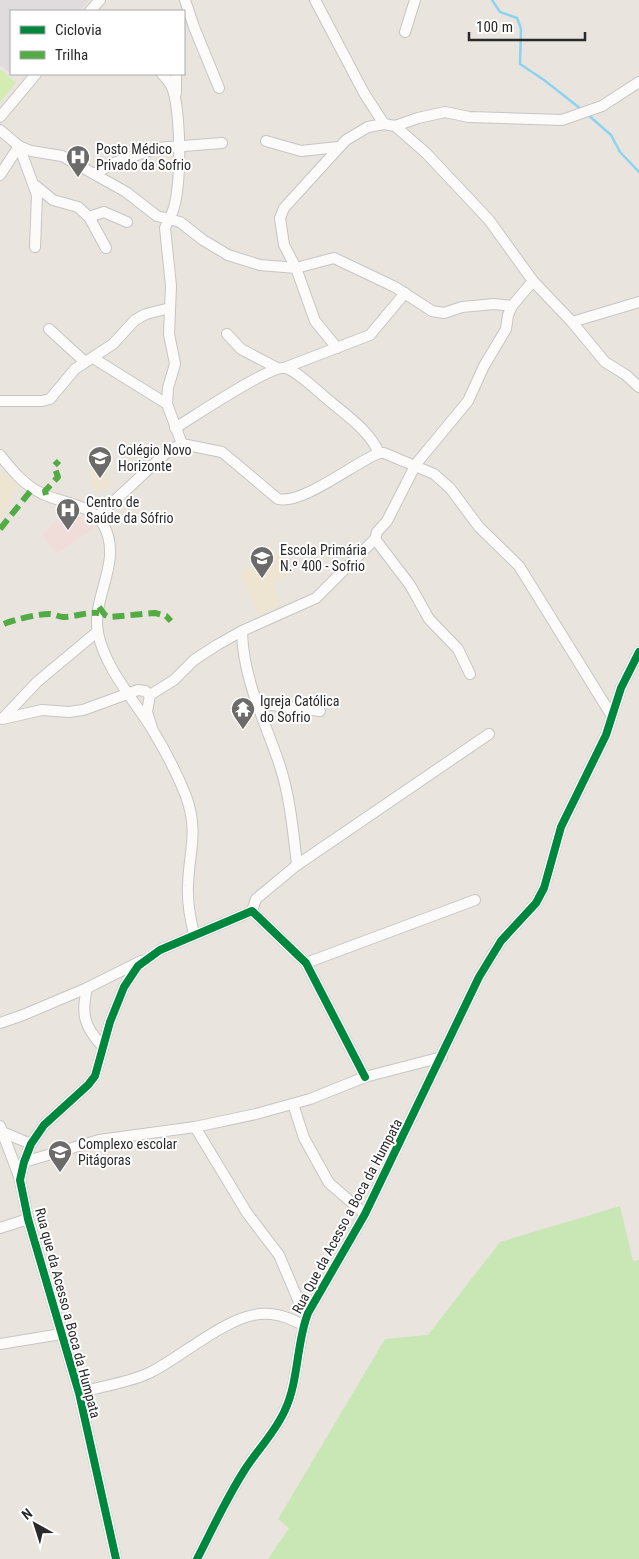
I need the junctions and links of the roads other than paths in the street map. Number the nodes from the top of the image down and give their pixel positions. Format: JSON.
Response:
{"nodes":[{"id":1,"x":100,"y":0,"type":"edge"},
{"id":2,"x":185,"y":0,"type":"edge"},
{"id":3,"x":315,"y":0,"type":"edge"},
{"id":4,"x":415,"y":0,"type":"edge"},
{"id":5,"x":91,"y":10,"type":"edge"},
{"id":6,"x":405,"y":32,"type":"dead end"},
{"id":7,"x":35,"y":75,"type":"edge"},
{"id":8,"x":163,"y":75,"type":"edge"},
{"id":9,"x":176,"y":75,"type":"edge"},
{"id":10,"x":639,"y":82,"type":"edge"},
{"id":11,"x":219,"y":88,"type":"dead end"},
{"id":12,"x":176,"y":101,"type":"junction"},
{"id":13,"x":0,"y":117,"type":"edge"},
{"id":14,"x":384,"y":124,"type":"junction"},
{"id":15,"x":395,"y":126,"type":"junction"},
{"id":16,"x":0,"y":130,"type":"edge"},
{"id":17,"x":266,"y":141,"type":"dead end"},
{"id":18,"x":222,"y":143,"type":"dead end"},
{"id":19,"x":178,"y":145,"type":"junction"},
{"id":20,"x":19,"y":146,"type":"junction"},
{"id":21,"x":338,"y":148,"type":"junction"},
{"id":22,"x":94,"y":174,"type":"junction"},
{"id":23,"x":0,"y":175,"type":"edge"},
{"id":24,"x":35,"y":185,"type":"junction"},
{"id":25,"x":89,"y":217,"type":"junction"},
{"id":26,"x":169,"y":219,"type":"junction"},
{"id":27,"x":127,"y":222,"type":"dead end"},
{"id":28,"x":35,"y":246,"type":"dead end"},
{"id":29,"x":106,"y":248,"type":"dead end"},
{"id":30,"x":296,"y":268,"type":"junction"},
{"id":31,"x":533,"y":281,"type":"junction"},
{"id":32,"x":405,"y":293,"type":"junction"},
{"id":33,"x":639,"y":302,"type":"edge"},
{"id":34,"x":512,"y":306,"type":"junction"},
{"id":35,"x":170,"y":308,"type":"junction"},
{"id":36,"x":572,"y":322,"type":"junction"},
{"id":37,"x":49,"y":329,"type":"dead end"},
{"id":38,"x":227,"y":334,"type":"dead end"},
{"id":39,"x":337,"y":348,"type":"junction"},
{"id":40,"x":89,"y":360,"type":"junction"},
{"id":41,"x":281,"y":368,"type":"junction"},
{"id":42,"x":639,"y":387,"type":"edge"},
{"id":43,"x":0,"y":401,"type":"edge"},
{"id":44,"x":167,"y":404,"type":"junction"},
{"id":45,"x":175,"y":428,"type":"junction"},
{"id":46,"x":182,"y":444,"type":"junction"},
{"id":47,"x":378,"y":453,"type":"junction"},
{"id":48,"x":0,"y":455,"type":"edge"},
{"id":49,"x":416,"y":464,"type":"junction"},
{"id":50,"x":97,"y":517,"type":"junction"},
{"id":51,"x":375,"y":539,"type":"junction"},
{"id":52,"x":98,"y":631,"type":"junction"},
{"id":53,"x":242,"y":631,"type":"junction"},
{"id":54,"x":639,"y":652,"type":"edge"},
{"id":55,"x":470,"y":674,"type":"dead end"},
{"id":56,"x":127,"y":694,"type":"junction"},
{"id":57,"x":150,"y":695,"type":"junction"},
{"id":58,"x":256,"y":703,"type":"junction"},
{"id":59,"x":320,"y":711,"type":"dead end"},
{"id":60,"x":612,"y":716,"type":"junction"},
{"id":61,"x":1,"y":718,"type":"edge"},
{"id":62,"x":152,"y":728,"type":"junction"},
{"id":63,"x":489,"y":734,"type":"dead end"},
{"id":64,"x":297,"y":864,"type":"junction"},
{"id":65,"x":476,"y":900,"type":"dead end"},
{"id":66,"x":252,"y":911,"type":"junction"},
{"id":67,"x":194,"y":934,"type":"junction"},
{"id":68,"x":149,"y":957,"type":"junction"},
{"id":69,"x":306,"y":963,"type":"junction"},
{"id":70,"x":87,"y":988,"type":"junction"},
{"id":71,"x":0,"y":1023,"type":"edge"},
{"id":72,"x":102,"y":1046,"type":"junction"},
{"id":73,"x":442,"y":1057,"type":"junction"},
{"id":74,"x":364,"y":1077,"type":"junction"},
{"id":75,"x":293,"y":1104,"type":"junction"},
{"id":76,"x":195,"y":1127,"type":"junction"},
{"id":77,"x":1,"y":1129,"type":"edge"},
{"id":78,"x":31,"y":1144,"type":"junction"},
{"id":79,"x":24,"y":1162,"type":"junction"},
{"id":80,"x":20,"y":1180,"type":"junction"},
{"id":81,"x":365,"y":1214,"type":"junction"},
{"id":82,"x":28,"y":1219,"type":"junction"},
{"id":83,"x":0,"y":1228,"type":"edge"},
{"id":84,"x":308,"y":1313,"type":"junction"},
{"id":85,"x":303,"y":1325,"type":"junction"},
{"id":86,"x":61,"y":1334,"type":"junction"},
{"id":87,"x":0,"y":1344,"type":"edge"},
{"id":88,"x":79,"y":1393,"type":"junction"},
{"id":89,"x":116,"y":1559,"type":"edge"},
{"id":90,"x":197,"y":1559,"type":"edge"}],
"edges":[{"from":1,"to":5,"type":"street"},
{"from":2,"to":11,"type":"street"},
{"from":3,"to":14,"type":"street"},
{"from":4,"to":6,"type":"street"},
{"from":7,"to":13,"type":"street"},
{"from":8,"to":12,"type":"street"},
{"from":9,"to":12,"type":"street"},
{"from":10,"to":15,"type":"street"},
{"from":12,"to":19,"type":"street"},
{"from":14,"to":15,"type":"street"},
{"from":14,"to":21,"type":"street"},
{"from":15,"to":31,"type":"street"},
{"from":16,"to":20,"type":"street"},
{"from":17,"to":21,"type":"street"},
{"from":18,"to":19,"type":"street"},
{"from":19,"to":22,"type":"street"},
{"from":19,"to":26,"type":"street"},
{"from":20,"to":22,"type":"street"},
{"from":20,"to":23,"type":"street"},
{"from":20,"to":24,"type":"street"},
{"from":21,"to":30,"type":"street"},
{"from":22,"to":26,"type":"street"},
{"from":24,"to":25,"type":"street"},
{"from":24,"to":28,"type":"street"},
{"from":25,"to":27,"type":"street"},
{"from":25,"to":29,"type":"street"},
{"from":26,"to":30,"type":"street"},
{"from":26,"to":35,"type":"street"},
{"from":30,"to":32,"type":"street"},
{"from":30,"to":39,"type":"street"},
{"from":31,"to":34,"type":"street"},
{"from":31,"to":36,"type":"street"},
{"from":32,"to":34,"type":"street"},
{"from":32,"to":39,"type":"street"},
{"from":33,"to":36,"type":"street"},
{"from":34,"to":49,"type":"street"},
{"from":35,"to":40,"type":"street"},
{"from":35,"to":44,"type":"street"},
{"from":36,"to":42,"type":"street"},
{"from":37,"to":40,"type":"street"},
{"from":38,"to":41,"type":"street"},
{"from":39,"to":41,"type":"street"},
{"from":40,"to":43,"type":"street"},
{"from":40,"to":44,"type":"street"},
{"from":41,"to":45,"type":"street"},
{"from":41,"to":47,"type":"street"},
{"from":44,"to":45,"type":"street"},
{"from":45,"to":46,"type":"street"},
{"from":46,"to":47,"type":"street"},
{"from":46,"to":50,"type":"street"},
{"from":47,"to":49,"type":"street"},
{"from":48,"to":50,"type":"street"},
{"from":49,"to":51,"type":"street"},
{"from":49,"to":60,"type":"street"},
{"from":50,"to":52,"type":"street"},
{"from":51,"to":53,"type":"street"},
{"from":51,"to":55,"type":"street"},
{"from":52,"to":56,"type":"street"},
{"from":52,"to":61,"type":"street"},
{"from":53,"to":57,"type":"street"},
{"from":53,"to":58,"type":"street"},
{"from":54,"to":60,"type":"street","name":"Rua Que da Acesso a Boca da Humpata"},
{"from":56,"to":57,"type":"street"},
{"from":56,"to":61,"type":"street"},
{"from":56,"to":62,"type":"street"},
{"from":57,"to":62,"type":"street"},
{"from":58,"to":59,"type":"street"},
{"from":58,"to":64,"type":"street"},
{"from":60,"to":73,"type":"street","name":"Rua Que da Acesso a Boca da Humpata"},
{"from":62,"to":67,"type":"street"},
{"from":63,"to":64,"type":"street"},
{"from":64,"to":66,"type":"street"},
{"from":65,"to":69,"type":"street"},
{"from":66,"to":67,"type":"street"},
{"from":66,"to":69,"type":"street"},
{"from":67,"to":68,"type":"street"},
{"from":68,"to":70,"type":"street"},
{"from":68,"to":72,"type":"street","name":"Rua que da Acesso a Boca da Humpata"},
{"from":69,"to":74,"type":"street"},
{"from":70,"to":71,"type":"street"},
{"from":70,"to":72,"type":"street"},
{"from":72,"to":78,"type":"street","name":"Rua que da Acesso a Boca da Humpata"},
{"from":73,"to":74,"type":"street"},
{"from":73,"to":81,"type":"street","name":"Rua Que da Acesso a Boca da Humpata"},
{"from":74,"to":75,"type":"street"},
{"from":75,"to":76,"type":"street"},
{"from":75,"to":81,"type":"street"},
{"from":76,"to":79,"type":"street"},
{"from":76,"to":84,"type":"street"},
{"from":77,"to":78,"type":"street"},
{"from":77,"to":80,"type":"street"},
{"from":78,"to":79,"type":"street","name":"Rua que da Acesso a Boca da Humpata"},
{"from":79,"to":80,"type":"street","name":"Rua que da Acesso a Boca da Humpata"},
{"from":80,"to":82,"type":"street","name":"Rua que da Acesso a Boca da Humpata"},
{"from":81,"to":84,"type":"street","name":"Rua Que da Acesso a Boca da Humpata"},
{"from":82,"to":83,"type":"street"},
{"from":82,"to":86,"type":"street","name":"Rua que da Acesso a Boca da Humpata"},
{"from":84,"to":85,"type":"street","name":"Rua Que da Acesso a Boca da Humpata"},
{"from":85,"to":88,"type":"street"},
{"from":85,"to":90,"type":"street","name":"Rua Que da Acesso a Boca da Humpata"},
{"from":86,"to":87,"type":"street"},
{"from":86,"to":88,"type":"street","name":"Rua que da Acesso a Boca da Humpata"},
{"from":88,"to":89,"type":"street","name":"Rua que da Acesso a Boca da Humpata"}]}
